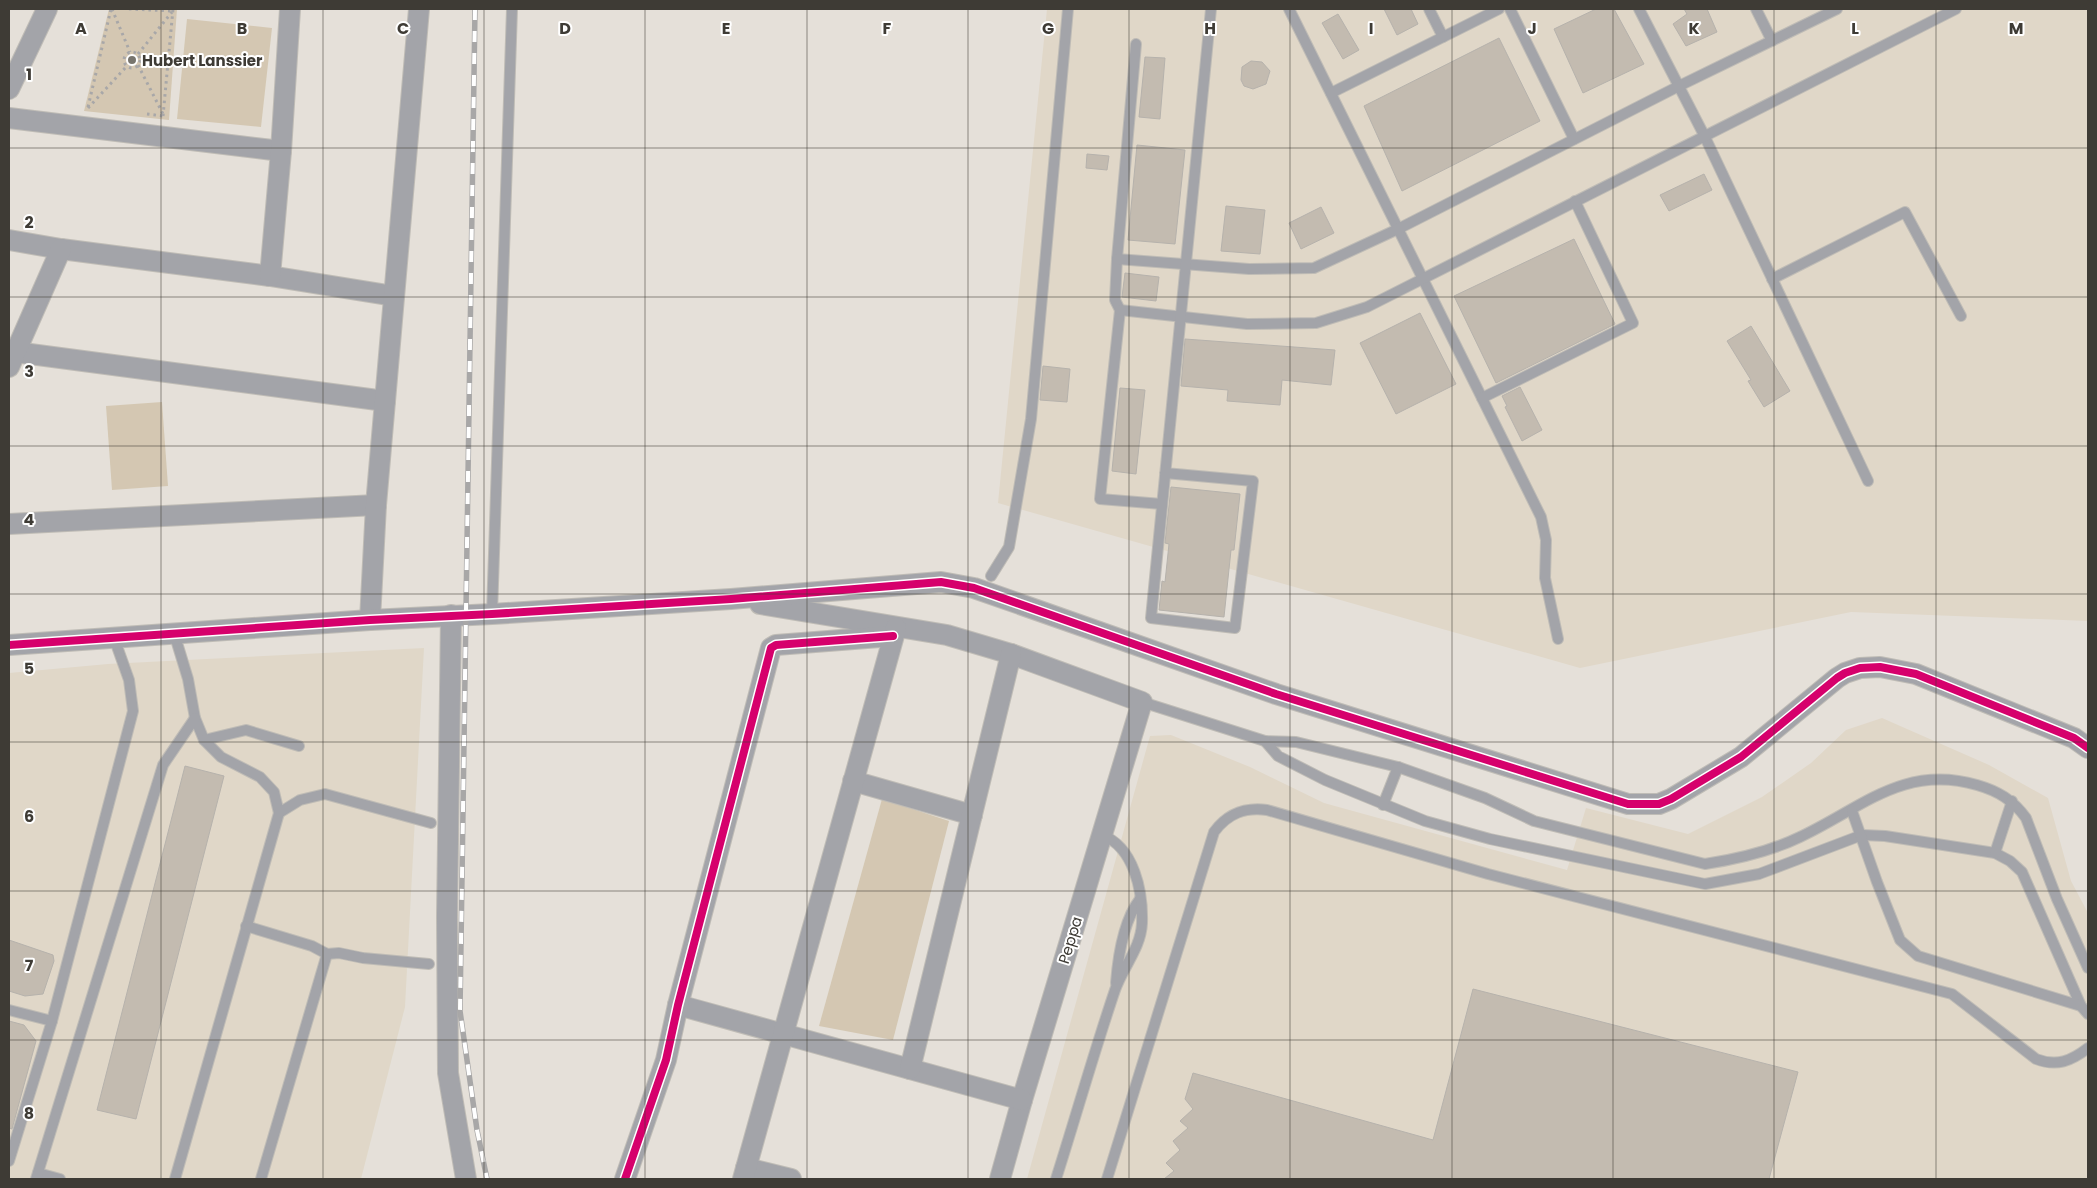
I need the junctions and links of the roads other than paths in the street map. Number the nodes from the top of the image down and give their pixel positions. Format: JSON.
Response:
{"nodes":[{"id":1,"x":47,"y":9,"type":"edge"},
{"id":2,"x":290,"y":9,"type":"edge"},
{"id":3,"x":419,"y":9,"type":"edge"},
{"id":4,"x":512,"y":9,"type":"edge"},
{"id":5,"x":1068,"y":9,"type":"edge"},
{"id":6,"x":1211,"y":9,"type":"edge"},
{"id":7,"x":1289,"y":9,"type":"edge"},
{"id":8,"x":1429,"y":9,"type":"edge"},
{"id":9,"x":1499,"y":9,"type":"edge"},
{"id":10,"x":1510,"y":9,"type":"edge"},
{"id":11,"x":1639,"y":9,"type":"edge"},
{"id":12,"x":1756,"y":9,"type":"edge"},
{"id":13,"x":1837,"y":9,"type":"edge"},
{"id":14,"x":1956,"y":9,"type":"edge"},
{"id":15,"x":1443,"y":37,"type":"junction"},
{"id":16,"x":1772,"y":41,"type":"junction"},
{"id":17,"x":1136,"y":44,"type":"dead end"},
{"id":18,"x":1679,"y":86,"type":"junction"},
{"id":19,"x":9,"y":89,"type":"edge"},
{"id":20,"x":1331,"y":93,"type":"junction"},
{"id":21,"x":9,"y":118,"type":"edge"},
{"id":22,"x":1704,"y":135,"type":"junction"},
{"id":23,"x":1574,"y":139,"type":"junction"},
{"id":24,"x":281,"y":152,"type":"junction"},
{"id":25,"x":1575,"y":201,"type":"junction"},
{"id":26,"x":1398,"y":229,"type":"junction"},
{"id":27,"x":9,"y":240,"type":"edge"},
{"id":28,"x":62,"y":250,"type":"junction"},
{"id":29,"x":1118,"y":259,"type":"junction"},
{"id":30,"x":1185,"y":264,"type":"junction"},
{"id":31,"x":270,"y":276,"type":"junction"},
{"id":32,"x":1772,"y":279,"type":"junction"},
{"id":33,"x":1423,"y":280,"type":"junction"},
{"id":34,"x":394,"y":296,"type":"junction"},
{"id":35,"x":1120,"y":310,"type":"junction"},
{"id":36,"x":1181,"y":316,"type":"junction"},
{"id":37,"x":1961,"y":316,"type":"dead end"},
{"id":38,"x":12,"y":359,"type":"edge"},
{"id":39,"x":1482,"y":398,"type":"junction"},
{"id":40,"x":385,"y":401,"type":"junction"},
{"id":41,"x":1166,"y":473,"type":"junction"},
{"id":42,"x":1868,"y":481,"type":"dead end"},
{"id":43,"x":1162,"y":504,"type":"junction"},
{"id":44,"x":376,"y":505,"type":"junction"},
{"id":45,"x":9,"y":524,"type":"edge"},
{"id":46,"x":991,"y":576,"type":"dead end"},
{"id":47,"x":731,"y":599,"type":"junction"},
{"id":48,"x":492,"y":614,"type":"junction"},
{"id":49,"x":451,"y":615,"type":"junction"},
{"id":50,"x":370,"y":620,"type":"junction"},
{"id":51,"x":894,"y":632,"type":"junction"},
{"id":52,"x":174,"y":634,"type":"junction"},
{"id":53,"x":114,"y":638,"type":"junction"},
{"id":54,"x":1558,"y":639,"type":"dead end"},
{"id":55,"x":9,"y":645,"type":"edge"},
{"id":56,"x":1011,"y":654,"type":"junction"},
{"id":57,"x":1142,"y":702,"type":"junction"},
{"id":58,"x":194,"y":718,"type":"junction"},
{"id":59,"x":204,"y":740,"type":"junction"},
{"id":60,"x":1265,"y":741,"type":"junction"},
{"id":61,"x":299,"y":746,"type":"dead end"},
{"id":62,"x":2088,"y":748,"type":"edge"},
{"id":63,"x":1398,"y":767,"type":"junction"},
{"id":64,"x":853,"y":781,"type":"junction"},
{"id":65,"x":2012,"y":801,"type":"junction"},
{"id":66,"x":1383,"y":805,"type":"junction"},
{"id":67,"x":1852,"y":810,"type":"junction"},
{"id":68,"x":279,"y":813,"type":"junction"},
{"id":69,"x":972,"y":815,"type":"junction"},
{"id":70,"x":431,"y":823,"type":"dead end"},
{"id":71,"x":1102,"y":835,"type":"junction"},
{"id":72,"x":1862,"y":835,"type":"junction"},
{"id":73,"x":1995,"y":853,"type":"junction"},
{"id":74,"x":246,"y":926,"type":"junction"},
{"id":75,"x":327,"y":954,"type":"junction"},
{"id":76,"x":429,"y":964,"type":"dead end"},
{"id":77,"x":2088,"y":968,"type":"edge"},
{"id":78,"x":678,"y":1005,"type":"junction"},
{"id":79,"x":9,"y":1010,"type":"edge"},
{"id":80,"x":2085,"y":1010,"type":"edge"},
{"id":81,"x":52,"y":1021,"type":"junction"},
{"id":82,"x":783,"y":1034,"type":"junction"},
{"id":83,"x":2088,"y":1048,"type":"edge"},
{"id":84,"x":910,"y":1069,"type":"junction"},
{"id":85,"x":1022,"y":1100,"type":"junction"},
{"id":86,"x":10,"y":1154,"type":"edge"},
{"id":87,"x":1115,"y":1154,"type":"junction"},
{"id":88,"x":744,"y":1174,"type":"edge"},
{"id":89,"x":37,"y":1176,"type":"edge"},
{"id":90,"x":60,"y":1179,"type":"edge"},
{"id":91,"x":175,"y":1179,"type":"edge"},
{"id":92,"x":261,"y":1179,"type":"edge"},
{"id":93,"x":466,"y":1179,"type":"edge"},
{"id":94,"x":625,"y":1179,"type":"edge"},
{"id":95,"x":790,"y":1179,"type":"edge"},
{"id":96,"x":1000,"y":1179,"type":"edge"},
{"id":97,"x":1056,"y":1179,"type":"edge"},
{"id":98,"x":1102,"y":1179,"type":"edge"},
{"id":99,"x":1107,"y":1179,"type":"edge"}],
"edges":[{"from":1,"to":19,"type":"street"},
{"from":2,"to":24,"type":"street"},
{"from":3,"to":34,"type":"street"},
{"from":4,"to":48,"type":"lane"},
{"from":5,"to":46,"type":"lane"},
{"from":6,"to":30,"type":"lane"},
{"from":7,"to":20,"type":"lane"},
{"from":8,"to":15,"type":"lane"},
{"from":9,"to":15,"type":"lane"},
{"from":10,"to":23,"type":"lane"},
{"from":11,"to":18,"type":"lane"},
{"from":12,"to":16,"type":"lane"},
{"from":13,"to":16,"type":"lane"},
{"from":14,"to":22,"type":"lane"},
{"from":15,"to":20,"type":"lane"},
{"from":16,"to":18,"type":"lane"},
{"from":17,"to":29,"type":"lane"},
{"from":18,"to":22,"type":"lane"},
{"from":18,"to":23,"type":"lane"},
{"from":20,"to":26,"type":"lane"},
{"from":21,"to":24,"type":"street"},
{"from":22,"to":25,"type":"lane"},
{"from":22,"to":32,"type":"lane"},
{"from":23,"to":26,"type":"lane"},
{"from":24,"to":31,"type":"street"},
{"from":25,"to":33,"type":"lane"},
{"from":25,"to":39,"type":"lane"},
{"from":26,"to":30,"type":"lane"},
{"from":26,"to":33,"type":"lane"},
{"from":27,"to":28,"type":"street"},
{"from":28,"to":31,"type":"street"},
{"from":28,"to":38,"type":"street"},
{"from":29,"to":30,"type":"lane"},
{"from":29,"to":35,"type":"lane"},
{"from":30,"to":36,"type":"lane"},
{"from":31,"to":34,"type":"street"},
{"from":32,"to":37,"type":"lane"},
{"from":32,"to":42,"type":"lane"},
{"from":33,"to":36,"type":"lane"},
{"from":33,"to":39,"type":"lane"},
{"from":34,"to":40,"type":"street"},
{"from":35,"to":36,"type":"lane"},
{"from":35,"to":43,"type":"lane"},
{"from":36,"to":41,"type":"lane"},
{"from":38,"to":40,"type":"street"},
{"from":39,"to":54,"type":"lane"},
{"from":40,"to":44,"type":"street"},
{"from":41,"to":43,"type":"lane"},
{"from":41,"to":43,"type":"lane"},
{"from":44,"to":45,"type":"street"},
{"from":44,"to":50,"type":"street"},
{"from":47,"to":48,"type":"street"},
{"from":47,"to":51,"type":"street"},
{"from":47,"to":62,"type":"street"},
{"from":48,"to":49,"type":"street"},
{"from":49,"to":50,"type":"street"},
{"from":49,"to":93,"type":"street"},
{"from":50,"to":52,"type":"street"},
{"from":51,"to":56,"type":"street"},
{"from":51,"to":64,"type":"street"},
{"from":51,"to":78,"type":"street"},
{"from":52,"to":53,"type":"street"},
{"from":52,"to":58,"type":"lane"},
{"from":53,"to":55,"type":"street"},
{"from":53,"to":81,"type":"lane"},
{"from":56,"to":57,"type":"street"},
{"from":56,"to":69,"type":"street"},
{"from":57,"to":60,"type":"lane"},
{"from":57,"to":71,"type":"street","name":"Peppa"},
{"from":58,"to":59,"type":"lane"},
{"from":58,"to":89,"type":"lane"},
{"from":59,"to":61,"type":"lane"},
{"from":59,"to":68,"type":"lane"},
{"from":60,"to":63,"type":"lane"},
{"from":60,"to":66,"type":"lane"},
{"from":63,"to":66,"type":"lane"},
{"from":63,"to":67,"type":"lane"},
{"from":64,"to":69,"type":"street"},
{"from":64,"to":82,"type":"street"},
{"from":65,"to":67,"type":"lane"},
{"from":65,"to":73,"type":"lane"},
{"from":65,"to":77,"type":"lane"},
{"from":66,"to":72,"type":"lane"},
{"from":67,"to":72,"type":"lane"},
{"from":68,"to":70,"type":"lane"},
{"from":68,"to":74,"type":"lane"},
{"from":69,"to":84,"type":"street"},
{"from":71,"to":85,"type":"street","name":"Peppa"},
{"from":71,"to":97,"type":"lane"},
{"from":72,"to":73,"type":"lane"},
{"from":72,"to":80,"type":"lane"},
{"from":73,"to":80,"type":"lane"},
{"from":74,"to":75,"type":"lane"},
{"from":74,"to":91,"type":"lane"},
{"from":75,"to":76,"type":"lane"},
{"from":75,"to":92,"type":"lane"},
{"from":78,"to":82,"type":"street"},
{"from":78,"to":94,"type":"street"},
{"from":79,"to":81,"type":"lane"},
{"from":81,"to":86,"type":"lane"},
{"from":82,"to":84,"type":"street"},
{"from":82,"to":88,"type":"street"},
{"from":83,"to":87,"type":"lane"},
{"from":84,"to":85,"type":"street"},
{"from":85,"to":96,"type":"street","name":"Peppa"},
{"from":87,"to":98,"type":"lane"},
{"from":87,"to":99,"type":"lane"},
{"from":88,"to":95,"type":"street"},
{"from":89,"to":90,"type":"lane"}]}
